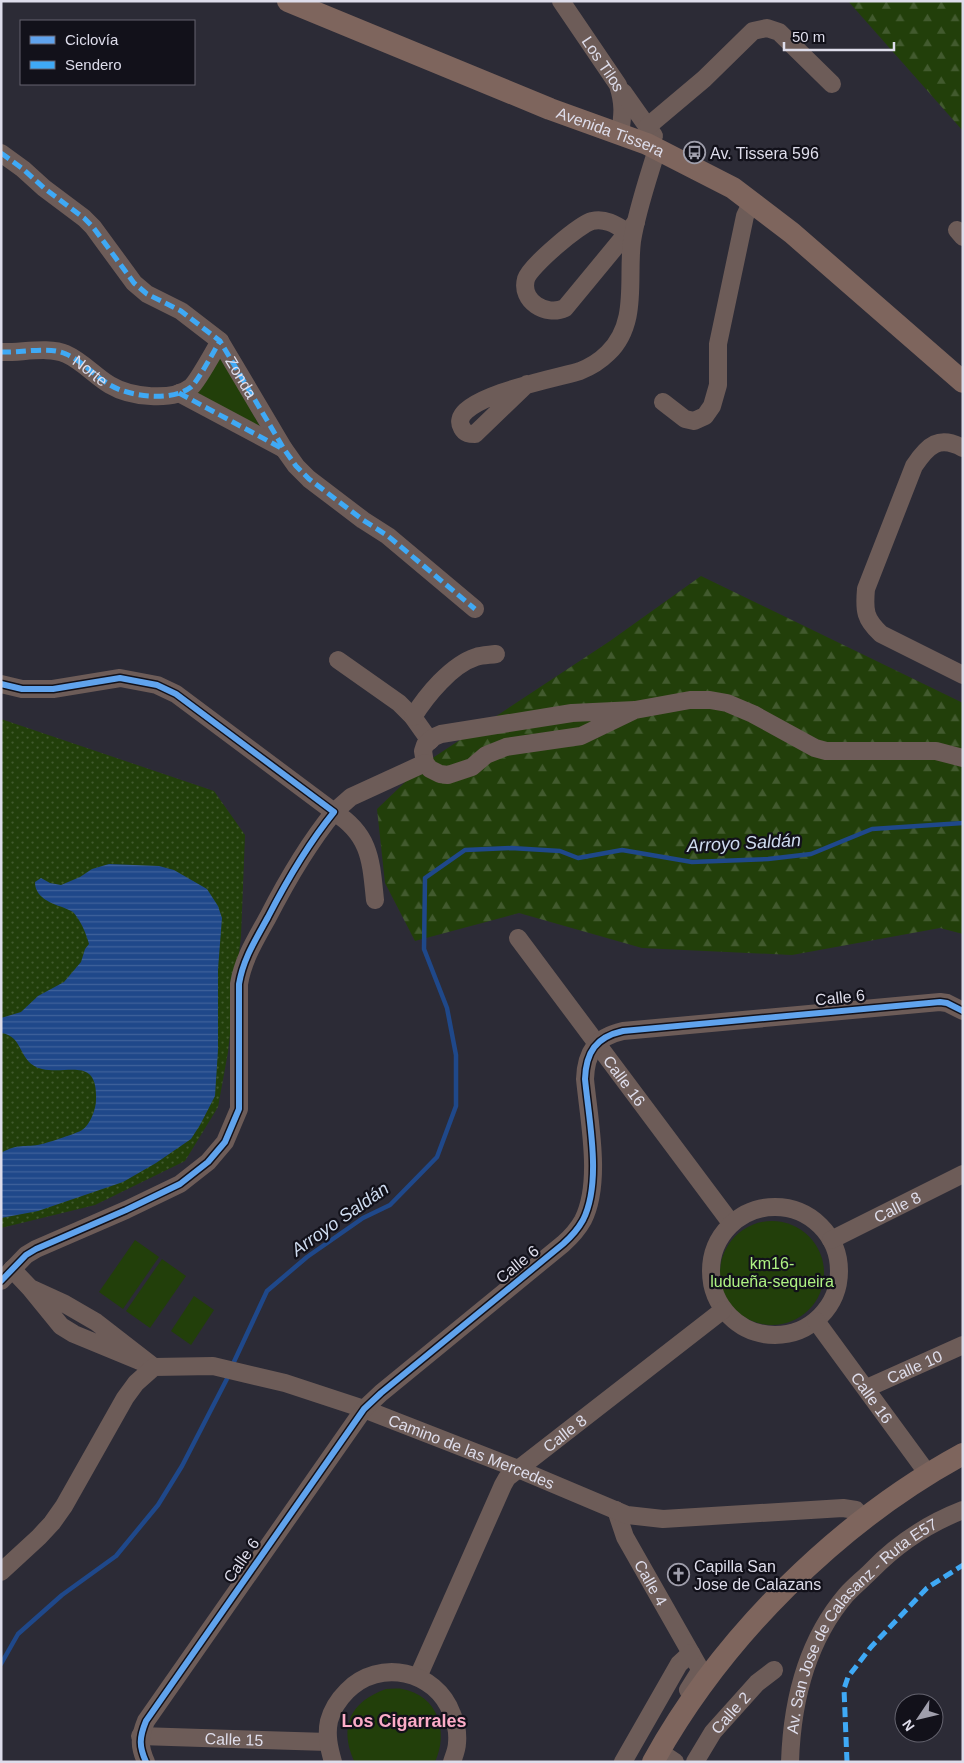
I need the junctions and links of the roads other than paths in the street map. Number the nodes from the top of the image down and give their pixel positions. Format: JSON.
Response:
{"nodes":[{"id":1,"x":288,"y":1,"type":"edge"},
{"id":2,"x":561,"y":1,"type":"edge"},
{"id":3,"x":832,"y":84,"type":"dead end"},
{"id":4,"x":618,"y":85,"type":"junction"},
{"id":5,"x":647,"y":127,"type":"junction"},
{"id":6,"x":620,"y":134,"type":"junction"},
{"id":7,"x":657,"y":149,"type":"junction"},
{"id":8,"x":1,"y":153,"type":"edge"},
{"id":9,"x":678,"y":159,"type":"junction"},
{"id":10,"x":752,"y":202,"type":"junction"},
{"id":11,"x":632,"y":227,"type":"junction"},
{"id":12,"x":220,"y":341,"type":"junction"},
{"id":13,"x":1,"y":352,"type":"edge"},
{"id":14,"x":963,"y":382,"type":"edge"},
{"id":15,"x":527,"y":384,"type":"dead end"},
{"id":16,"x":179,"y":393,"type":"junction"},
{"id":17,"x":663,"y":402,"type":"dead end"},
{"id":18,"x":963,"y":448,"type":"edge"},
{"id":19,"x":284,"y":449,"type":"junction"},
{"id":20,"x":476,"y":609,"type":"dead end"},
{"id":21,"x":496,"y":654,"type":"dead end"},
{"id":22,"x":338,"y":660,"type":"dead end"},
{"id":23,"x":963,"y":675,"type":"edge"},
{"id":24,"x":1,"y":684,"type":"edge"},
{"id":25,"x":635,"y":710,"type":"junction"},
{"id":26,"x":413,"y":717,"type":"junction"},
{"id":27,"x":478,"y":727,"type":"junction"},
{"id":28,"x":430,"y":741,"type":"junction"},
{"id":29,"x":486,"y":755,"type":"junction"},
{"id":30,"x":963,"y":758,"type":"edge"},
{"id":31,"x":425,"y":763,"type":"junction"},
{"id":32,"x":334,"y":812,"type":"junction"},
{"id":33,"x":376,"y":900,"type":"dead end"},
{"id":34,"x":518,"y":938,"type":"dead end"},
{"id":35,"x":963,"y":1011,"type":"edge"},
{"id":36,"x":597,"y":1042,"type":"junction"},
{"id":37,"x":963,"y":1174,"type":"edge"},
{"id":38,"x":731,"y":1223,"type":"junction"},
{"id":39,"x":831,"y":1240,"type":"junction"},
{"id":40,"x":7,"y":1275,"type":"edge"},
{"id":41,"x":724,"y":1310,"type":"junction"},
{"id":42,"x":816,"y":1321,"type":"junction"},
{"id":43,"x":963,"y":1345,"type":"edge"},
{"id":44,"x":154,"y":1367,"type":"junction"},
{"id":45,"x":866,"y":1388,"type":"junction"},
{"id":46,"x":364,"y":1409,"type":"junction"},
{"id":47,"x":963,"y":1454,"type":"edge"},
{"id":48,"x":963,"y":1465,"type":"edge"},
{"id":49,"x":518,"y":1470,"type":"junction"},
{"id":50,"x":928,"y":1474,"type":"junction"},
{"id":51,"x":616,"y":1510,"type":"junction"},
{"id":52,"x":963,"y":1510,"type":"edge"},
{"id":53,"x":864,"y":1520,"type":"junction"},
{"id":54,"x":1,"y":1572,"type":"edge"},
{"id":55,"x":691,"y":1653,"type":"junction"},
{"id":56,"x":774,"y":1670,"type":"dead end"},
{"id":57,"x":711,"y":1673,"type":"junction"},
{"id":58,"x":418,"y":1677,"type":"junction"},
{"id":59,"x":140,"y":1736,"type":"junction"},
{"id":60,"x":328,"y":1742,"type":"junction"},
{"id":61,"x":661,"y":1761,"type":"edge"},
{"id":62,"x":146,"y":1762,"type":"edge"},
{"id":63,"x":333,"y":1762,"type":"edge"},
{"id":64,"x":452,"y":1762,"type":"edge"},
{"id":65,"x":623,"y":1762,"type":"edge"},
{"id":66,"x":695,"y":1762,"type":"edge"},
{"id":67,"x":790,"y":1762,"type":"edge"}],
"edges":[{"from":1,"to":6,"type":"main road","name":"Avenida Tissera"},
{"from":2,"to":4,"type":"street","name":"Los Tilos"},
{"from":3,"to":5,"type":"street"},
{"from":4,"to":5,"type":"street"},
{"from":4,"to":6,"type":"street","name":"Los Tilos"},
{"from":5,"to":9,"type":"street"},
{"from":6,"to":7,"type":"main road","name":"Avenida Tissera"},
{"from":7,"to":9,"type":"main road","name":"Avenida Tissera"},
{"from":7,"to":11,"type":"street"},
{"from":8,"to":12,"type":"street","name":"Zonda"},
{"from":9,"to":10,"type":"main road","name":"Avenida Tissera"},
{"from":10,"to":14,"type":"main road","name":"Avenida Tissera"},
{"from":10,"to":17,"type":"street"},
{"from":11,"to":11,"type":"street"},
{"from":11,"to":15,"type":"street"},
{"from":12,"to":16,"type":"street"},
{"from":12,"to":19,"type":"street","name":"Zonda"},
{"from":13,"to":16,"type":"street","name":"Norte"},
{"from":16,"to":19,"type":"street"},
{"from":18,"to":23,"type":"street"},
{"from":19,"to":20,"type":"street","name":"Zonda"},
{"from":21,"to":26,"type":"street"},
{"from":22,"to":26,"type":"street"},
{"from":24,"to":32,"type":"street"},
{"from":25,"to":27,"type":"street"},
{"from":25,"to":29,"type":"street"},
{"from":25,"to":30,"type":"street"},
{"from":26,"to":28,"type":"street"},
{"from":27,"to":28,"type":"street"},
{"from":27,"to":29,"type":"street"},
{"from":28,"to":31,"type":"street"},
{"from":29,"to":31,"type":"street"},
{"from":31,"to":32,"type":"street"},
{"from":32,"to":33,"type":"street"},
{"from":32,"to":40,"type":"street"},
{"from":34,"to":36,"type":"street","name":"Calle 16"},
{"from":35,"to":36,"type":"street","name":"Calle 6"},
{"from":36,"to":38,"type":"street","name":"Calle 16"},
{"from":36,"to":46,"type":"street","name":"Calle 6"},
{"from":37,"to":39,"type":"street","name":"Calle 8"},
{"from":38,"to":39,"type":"street"},
{"from":38,"to":41,"type":"street"},
{"from":39,"to":42,"type":"street"},
{"from":40,"to":44,"type":"street"},
{"from":41,"to":42,"type":"street"},
{"from":41,"to":49,"type":"street","name":"Calle 8"},
{"from":42,"to":45,"type":"street","name":"Calle 16"},
{"from":43,"to":45,"type":"street","name":"Calle 10"},
{"from":44,"to":46,"type":"street","name":"Camino de las Mercedes"},
{"from":44,"to":54,"type":"street"},
{"from":45,"to":50,"type":"street","name":"Calle 16"},
{"from":46,"to":49,"type":"street","name":"Camino de las Mercedes"},
{"from":46,"to":59,"type":"street","name":"Calle 6"},
{"from":47,"to":50,"type":"main road"},
{"from":48,"to":57,"type":"main road"},
{"from":49,"to":51,"type":"street","name":"Camino de las Mercedes"},
{"from":49,"to":58,"type":"street","name":"Calle 8"},
{"from":50,"to":53,"type":"main road"},
{"from":51,"to":53,"type":"street","name":"Camino de las Mercedes"},
{"from":51,"to":55,"type":"street","name":"Calle 4"},
{"from":52,"to":67,"type":"street","name":"Av. San Jose de Calasanz - Ruta E57"},
{"from":53,"to":57,"type":"main road"},
{"from":55,"to":57,"type":"street","name":"Calle 4"},
{"from":55,"to":65,"type":"street"},
{"from":56,"to":66,"type":"street","name":"Calle 2"},
{"from":57,"to":61,"type":"main road"},
{"from":58,"to":60,"type":"street"},
{"from":58,"to":64,"type":"street"},
{"from":59,"to":60,"type":"street","name":"Calle 15"},
{"from":59,"to":62,"type":"street"},
{"from":60,"to":63,"type":"street"}]}
